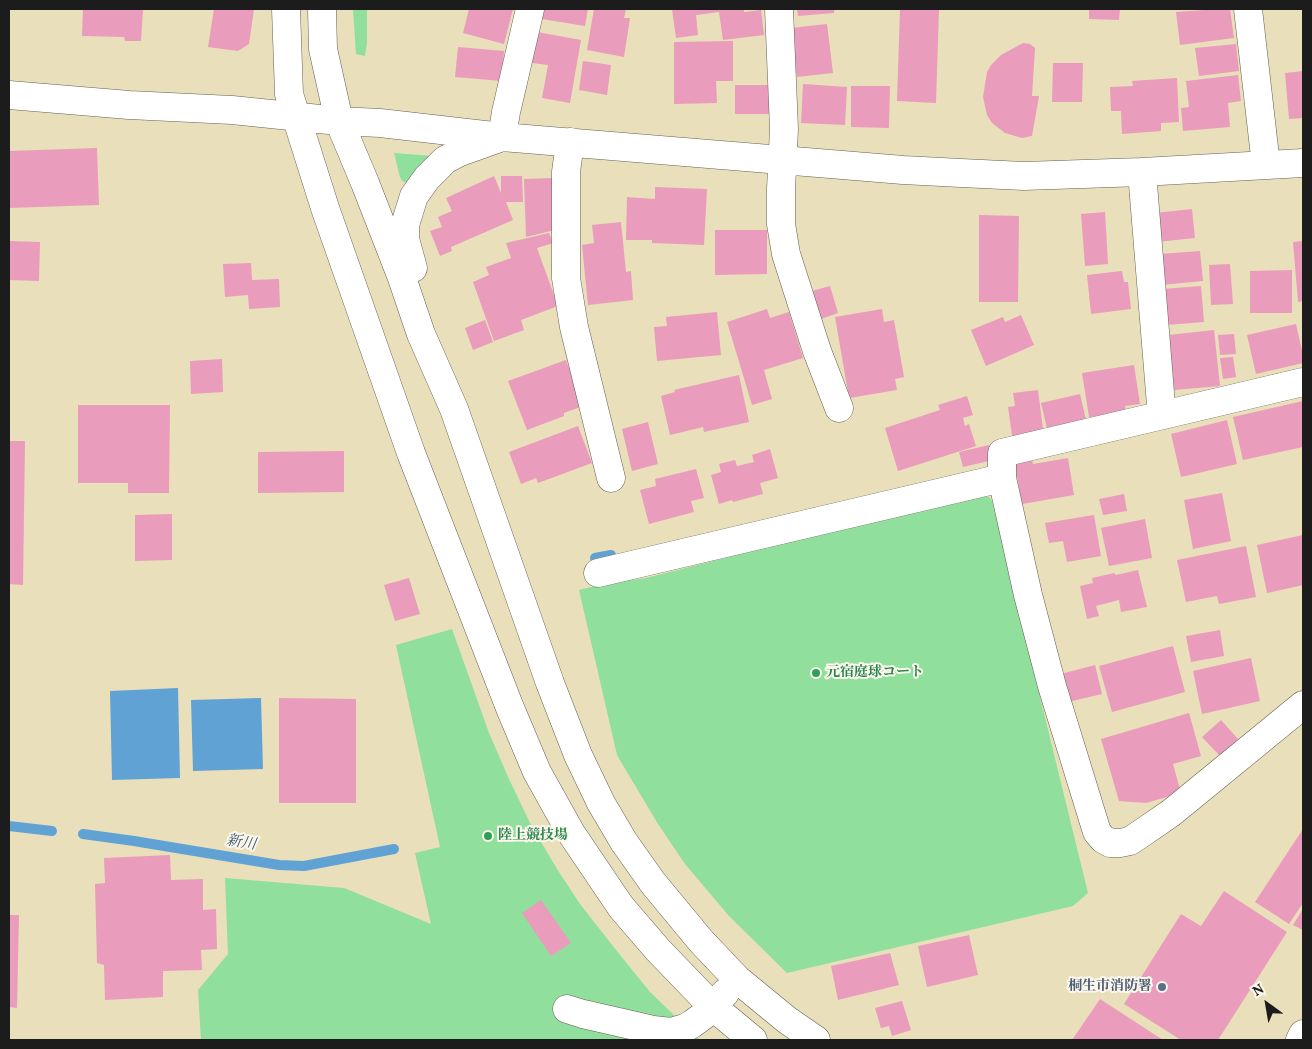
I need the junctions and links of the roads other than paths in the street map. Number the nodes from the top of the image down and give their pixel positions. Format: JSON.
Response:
{"nodes":[{"id":1,"x":286,"y":9,"type":"edge"},
{"id":2,"x":322,"y":9,"type":"edge"},
{"id":3,"x":530,"y":9,"type":"edge"},
{"id":4,"x":779,"y":9,"type":"edge"},
{"id":5,"x":1248,"y":9,"type":"edge"},
{"id":6,"x":9,"y":95,"type":"edge"},
{"id":7,"x":296,"y":117,"type":"junction"},
{"id":8,"x":338,"y":121,"type":"junction"},
{"id":9,"x":502,"y":137,"type":"junction"},
{"id":10,"x":570,"y":142,"type":"junction"},
{"id":11,"x":782,"y":159,"type":"junction"},
{"id":12,"x":1303,"y":163,"type":"edge"},
{"id":13,"x":1266,"y":165,"type":"junction"},
{"id":14,"x":1142,"y":172,"type":"junction"},
{"id":15,"x":1303,"y":382,"type":"edge"},
{"id":16,"x":839,"y":408,"type":"dead end"},
{"id":17,"x":454,"y":409,"type":"junction"},
{"id":18,"x":1163,"y":415,"type":"junction"},
{"id":19,"x":610,"y":478,"type":"dead end"},
{"id":20,"x":1002,"y":478,"type":"junction"},
{"id":21,"x":598,"y":573,"type":"dead end"},
{"id":22,"x":1303,"y":705,"type":"edge"},
{"id":23,"x":738,"y":979,"type":"junction"},
{"id":24,"x":712,"y":1006,"type":"junction"},
{"id":25,"x":567,"y":1009,"type":"dead end"},
{"id":26,"x":753,"y":1040,"type":"edge"},
{"id":27,"x":816,"y":1040,"type":"edge"}],
"edges":[{"from":1,"to":7,"type":"street"},
{"from":2,"to":8,"type":"street"},
{"from":3,"to":9,"type":"street"},
{"from":4,"to":11,"type":"street"},
{"from":5,"to":13,"type":"street"},
{"from":6,"to":7,"type":"street"},
{"from":7,"to":8,"type":"street"},
{"from":7,"to":24,"type":"street"},
{"from":8,"to":9,"type":"street"},
{"from":8,"to":17,"type":"street"},
{"from":9,"to":10,"type":"street"},
{"from":9,"to":17,"type":"street"},
{"from":10,"to":11,"type":"street"},
{"from":10,"to":19,"type":"street"},
{"from":11,"to":14,"type":"street"},
{"from":11,"to":16,"type":"street"},
{"from":12,"to":13,"type":"street"},
{"from":13,"to":14,"type":"street"},
{"from":14,"to":18,"type":"street"},
{"from":15,"to":18,"type":"street"},
{"from":17,"to":23,"type":"street"},
{"from":18,"to":20,"type":"street"},
{"from":20,"to":21,"type":"street"},
{"from":20,"to":22,"type":"street"},
{"from":23,"to":24,"type":"street"},
{"from":23,"to":27,"type":"street"},
{"from":24,"to":25,"type":"street"},
{"from":24,"to":26,"type":"street"}]}
